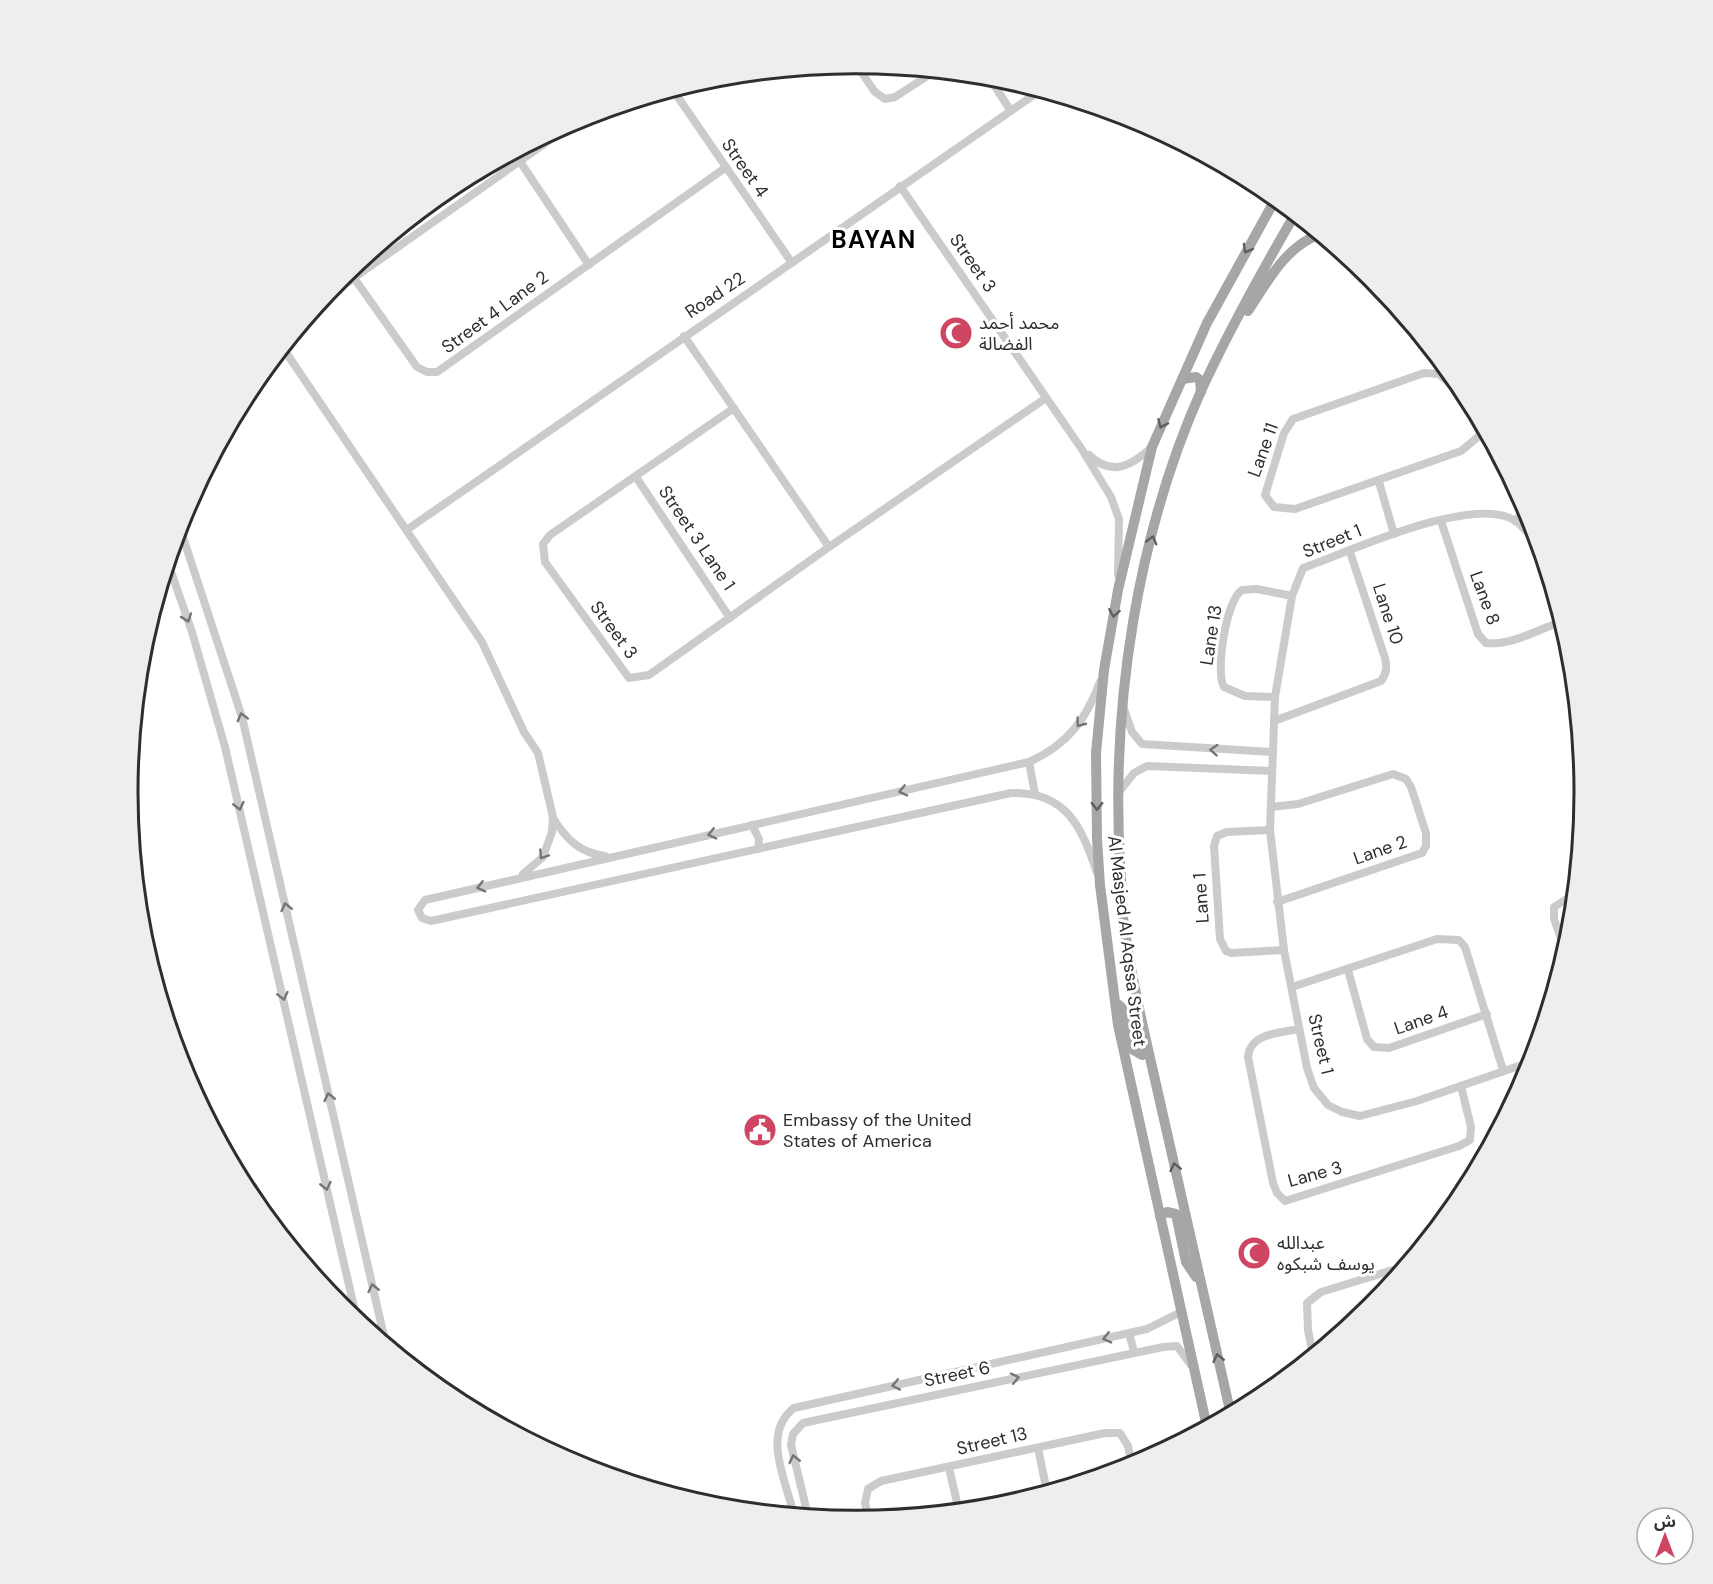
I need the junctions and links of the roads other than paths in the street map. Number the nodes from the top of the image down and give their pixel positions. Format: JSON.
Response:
{"nodes":[{"id":1,"x":863,"y":74,"type":"edge"},
{"id":2,"x":925,"y":77,"type":"edge"},
{"id":3,"x":995,"y":87,"type":"edge"},
{"id":4,"x":677,"y":96,"type":"edge"},
{"id":5,"x":1033,"y":96,"type":"edge"},
{"id":6,"x":1011,"y":111,"type":"junction"},
{"id":7,"x":545,"y":145,"type":"edge"},
{"id":8,"x":521,"y":163,"type":"junction"},
{"id":9,"x":725,"y":168,"type":"junction"},
{"id":10,"x":900,"y":186,"type":"junction"},
{"id":11,"x":1272,"y":206,"type":"edge"},
{"id":12,"x":1292,"y":220,"type":"edge"},
{"id":13,"x":1312,"y":237,"type":"edge"},
{"id":14,"x":792,"y":263,"type":"junction"},
{"id":15,"x":589,"y":265,"type":"junction"},
{"id":16,"x":356,"y":276,"type":"edge"},
{"id":17,"x":354,"y":278,"type":"edge"},
{"id":18,"x":684,"y":336,"type":"junction"},
{"id":19,"x":1222,"y":348,"type":"junction"},
{"id":20,"x":287,"y":354,"type":"edge"},
{"id":21,"x":1443,"y":378,"type":"edge"},
{"id":22,"x":1182,"y":379,"type":"junction"},
{"id":23,"x":1201,"y":392,"type":"junction"},
{"id":24,"x":1046,"y":398,"type":"junction"},
{"id":25,"x":734,"y":408,"type":"junction"},
{"id":26,"x":1479,"y":434,"type":"edge"},
{"id":27,"x":1152,"y":447,"type":"junction"},
{"id":28,"x":1081,"y":448,"type":"junction"},
{"id":29,"x":636,"y":477,"type":"junction"},
{"id":30,"x":1379,"y":482,"type":"junction"},
{"id":31,"x":1520,"y":516,"type":"edge"},
{"id":32,"x":1441,"y":520,"type":"junction"},
{"id":33,"x":1515,"y":521,"type":"junction"},
{"id":34,"x":408,"y":529,"type":"junction"},
{"id":35,"x":1526,"y":533,"type":"edge"},
{"id":36,"x":1394,"y":534,"type":"junction"},
{"id":37,"x":184,"y":540,"type":"edge"},
{"id":38,"x":829,"y":547,"type":"junction"},
{"id":39,"x":1350,"y":552,"type":"junction"},
{"id":40,"x":172,"y":574,"type":"edge"},
{"id":41,"x":1118,"y":590,"type":"junction"},
{"id":42,"x":1292,"y":596,"type":"junction"},
{"id":43,"x":730,"y":618,"type":"junction"},
{"id":44,"x":1555,"y":624,"type":"edge"},
{"id":45,"x":1104,"y":670,"type":"junction"},
{"id":46,"x":1275,"y":697,"type":"junction"},
{"id":47,"x":1123,"y":704,"type":"junction"},
{"id":48,"x":1274,"y":721,"type":"junction"},
{"id":49,"x":1272,"y":752,"type":"junction"},
{"id":50,"x":1029,"y":762,"type":"junction"},
{"id":51,"x":1272,"y":771,"type":"junction"},
{"id":52,"x":1119,"y":792,"type":"junction"},
{"id":53,"x":1035,"y":794,"type":"junction"},
{"id":54,"x":1270,"y":807,"type":"junction"},
{"id":55,"x":553,"y":818,"type":"junction"},
{"id":56,"x":752,"y":825,"type":"junction"},
{"id":57,"x":1270,"y":830,"type":"junction"},
{"id":58,"x":758,"y":849,"type":"junction"},
{"id":59,"x":617,"y":856,"type":"junction"},
{"id":60,"x":512,"y":880,"type":"junction"},
{"id":61,"x":1100,"y":885,"type":"junction"},
{"id":62,"x":1567,"y":899,"type":"edge"},
{"id":63,"x":1277,"y":902,"type":"junction"},
{"id":64,"x":1560,"y":936,"type":"edge"},
{"id":65,"x":1284,"y":950,"type":"junction"},
{"id":66,"x":1348,"y":970,"type":"junction"},
{"id":67,"x":1292,"y":987,"type":"junction"},
{"id":68,"x":1114,"y":1000,"type":"junction"},
{"id":69,"x":1487,"y":1014,"type":"junction"},
{"id":70,"x":1299,"y":1029,"type":"junction"},
{"id":71,"x":1149,"y":1051,"type":"junction"},
{"id":72,"x":1521,"y":1065,"type":"edge"},
{"id":73,"x":1503,"y":1070,"type":"junction"},
{"id":74,"x":1461,"y":1086,"type":"junction"},
{"id":75,"x":1160,"y":1216,"type":"junction"},
{"id":76,"x":1393,"y":1270,"type":"edge"},
{"id":77,"x":1201,"y":1285,"type":"junction"},
{"id":78,"x":354,"y":1305,"type":"edge"},
{"id":79,"x":1181,"y":1312,"type":"junction"},
{"id":80,"x":383,"y":1332,"type":"edge"},
{"id":81,"x":1129,"y":1333,"type":"junction"},
{"id":82,"x":1311,"y":1348,"type":"edge"},
{"id":83,"x":1134,"y":1352,"type":"junction"},
{"id":84,"x":1197,"y":1379,"type":"junction"},
{"id":85,"x":1229,"y":1406,"type":"edge"},
{"id":86,"x":1205,"y":1420,"type":"edge"},
{"id":87,"x":1038,"y":1448,"type":"junction"},
{"id":88,"x":1130,"y":1456,"type":"edge"},
{"id":89,"x":949,"y":1468,"type":"junction"},
{"id":90,"x":1046,"y":1485,"type":"edge"},
{"id":91,"x":801,"y":1486,"type":"junction"},
{"id":92,"x":788,"y":1488,"type":"junction"},
{"id":93,"x":957,"y":1503,"type":"edge"},
{"id":94,"x":792,"y":1507,"type":"edge"},
{"id":95,"x":806,"y":1509,"type":"edge"},
{"id":96,"x":867,"y":1510,"type":"edge"}],
"edges":[{"from":1,"to":2,"type":"street"},
{"from":3,"to":6,"type":"street"},
{"from":4,"to":9,"type":"street","name":"Street 4"},
{"from":5,"to":6,"type":"street","name":"Road 22"},
{"from":6,"to":10,"type":"street","name":"Road 22"},
{"from":7,"to":8,"type":"street"},
{"from":8,"to":15,"type":"street"},
{"from":8,"to":16,"type":"street"},
{"from":9,"to":14,"type":"street","name":"Street 4"},
{"from":9,"to":15,"type":"street","name":"Street 4 Lane 2"},
{"from":10,"to":14,"type":"street","name":"Road 22"},
{"from":10,"to":24,"type":"street","name":"Street 3"},
{"from":11,"to":22,"type":"main road","name":"Al Masjed Al Aqssa Street","one_way":true},
{"from":12,"to":19,"type":"main road","name":"Al Masjed Al Aqssa Street"},
{"from":13,"to":19,"type":"main road"},
{"from":14,"to":18,"type":"street","name":"Road 22"},
{"from":15,"to":17,"type":"street","name":"Street 4 Lane 2"},
{"from":18,"to":25,"type":"street"},
{"from":18,"to":34,"type":"street","name":"Road 22"},
{"from":19,"to":23,"type":"main road","name":"Al Masjed Al Aqssa Street"},
{"from":20,"to":34,"type":"street"},
{"from":21,"to":30,"type":"street","name":"Lane 11"},
{"from":22,"to":23,"type":"main road"},
{"from":22,"to":27,"type":"main road","name":"Al Masjed Al Aqssa Street","one_way":true},
{"from":47,"to":23,"type":"main road","name":"Al Masjed Al Aqssa Street","one_way":true},
{"from":24,"to":28,"type":"street","name":"Street 3"},
{"from":24,"to":38,"type":"street","name":"Street 3"},
{"from":25,"to":29,"type":"street","name":"Street 3"},
{"from":25,"to":38,"type":"street"},
{"from":26,"to":30,"type":"street","name":"Lane 11"},
{"from":27,"to":28,"type":"street","name":"Street 3"},
{"from":27,"to":41,"type":"main road","name":"Al Masjed Al Aqssa Street"},
{"from":28,"to":41,"type":"street","name":"Street 3"},
{"from":29,"to":43,"type":"street","name":"Street 3 Lane 1"},
{"from":29,"to":43,"type":"street","name":"Street 3"},
{"from":30,"to":36,"type":"street"},
{"from":31,"to":33,"type":"street"},
{"from":32,"to":33,"type":"street","name":"Street 1"},
{"from":32,"to":36,"type":"street","name":"Street 1"},
{"from":32,"to":44,"type":"street","name":"Lane 8"},
{"from":33,"to":35,"type":"street","name":"Street 1"},
{"from":34,"to":55,"type":"street"},
{"from":36,"to":39,"type":"street","name":"Street 1"},
{"from":80,"to":37,"type":"street","one_way":true},
{"from":38,"to":43,"type":"street","name":"Street 3"},
{"from":39,"to":42,"type":"street","name":"Street 1"},
{"from":39,"to":48,"type":"street","name":"Lane 10"},
{"from":40,"to":78,"type":"street","one_way":true},
{"from":41,"to":45,"type":"main road","name":"Al Masjed Al Aqssa Street","one_way":true},
{"from":42,"to":46,"type":"street","name":"Street 1"},
{"from":42,"to":46,"type":"street","name":"Lane 13"},
{"from":45,"to":50,"type":"street","one_way":true},
{"from":45,"to":61,"type":"main road","name":"Al Masjed Al Aqssa Street","one_way":true},
{"from":46,"to":48,"type":"street","name":"Street 1"},
{"from":49,"to":47,"type":"street","one_way":true},
{"from":47,"to":52,"type":"main road","name":"Al Masjed Al Aqssa Street"},
{"from":48,"to":49,"type":"street","name":"Street 1"},
{"from":49,"to":51,"type":"street","name":"Street 1"},
{"from":50,"to":53,"type":"street"},
{"from":50,"to":56,"type":"street","one_way":true},
{"from":51,"to":52,"type":"street"},
{"from":51,"to":54,"type":"street","name":"Street 1"},
{"from":52,"to":71,"type":"main road","name":"Al Masjed Al Aqssa Street"},
{"from":53,"to":58,"type":"street"},
{"from":53,"to":61,"type":"street"},
{"from":54,"to":57,"type":"street","name":"Street 1"},
{"from":54,"to":63,"type":"street","name":"Lane 2"},
{"from":55,"to":59,"type":"street"},
{"from":55,"to":60,"type":"street","one_way":true},
{"from":56,"to":58,"type":"street"},
{"from":56,"to":59,"type":"street","one_way":true},
{"from":57,"to":63,"type":"street","name":"Street 1"},
{"from":57,"to":65,"type":"street","name":"Lane 1"},
{"from":60,"to":58,"type":"street","one_way":true},
{"from":59,"to":60,"type":"street"},
{"from":61,"to":68,"type":"main road","name":"Al Masjed Al Aqssa Street"},
{"from":62,"to":64,"type":"street"},
{"from":63,"to":65,"type":"street","name":"Street 1"},
{"from":65,"to":67,"type":"street","name":"Street 1"},
{"from":66,"to":67,"type":"street"},
{"from":66,"to":69,"type":"street"},
{"from":66,"to":69,"type":"street","name":"Lane 4"},
{"from":67,"to":70,"type":"street","name":"Street 1"},
{"from":68,"to":71,"type":"main road"},
{"from":68,"to":75,"type":"main road","name":"Al Masjed Al Aqssa Street"},
{"from":69,"to":73,"type":"street"},
{"from":70,"to":74,"type":"street","name":"Street 1"},
{"from":70,"to":74,"type":"street","name":"Lane 3"},
{"from":77,"to":71,"type":"main road","name":"Al Masjed Al Aqssa Street","one_way":true},
{"from":72,"to":73,"type":"street","name":"Street 1"},
{"from":73,"to":74,"type":"street","name":"Street 1"},
{"from":75,"to":77,"type":"main road"},
{"from":75,"to":79,"type":"main road","name":"Al Masjed Al Aqssa Street"},
{"from":76,"to":82,"type":"street"},
{"from":85,"to":77,"type":"main road","name":"Al Masjed Al Aqssa Street","one_way":true},
{"from":79,"to":81,"type":"street","name":"Street 6"},
{"from":79,"to":84,"type":"main road","name":"Al Masjed Al Aqssa Street"},
{"from":81,"to":83,"type":"street"},
{"from":81,"to":92,"type":"street","name":"Street 6","one_way":true},
{"from":83,"to":84,"type":"street","name":"Street 6"},
{"from":91,"to":83,"type":"street","name":"Street 6","one_way":true},
{"from":84,"to":86,"type":"main road","name":"Al Masjed Al Aqssa Street"},
{"from":87,"to":88,"type":"street","name":"Street 13"},
{"from":87,"to":89,"type":"street","name":"Street 13"},
{"from":87,"to":90,"type":"street"},
{"from":89,"to":93,"type":"street"},
{"from":89,"to":96,"type":"street","name":"Street 13"},
{"from":91,"to":92,"type":"street"},
{"from":91,"to":95,"type":"street","name":"Street 6"},
{"from":92,"to":94,"type":"street","name":"Street 6"}]}
